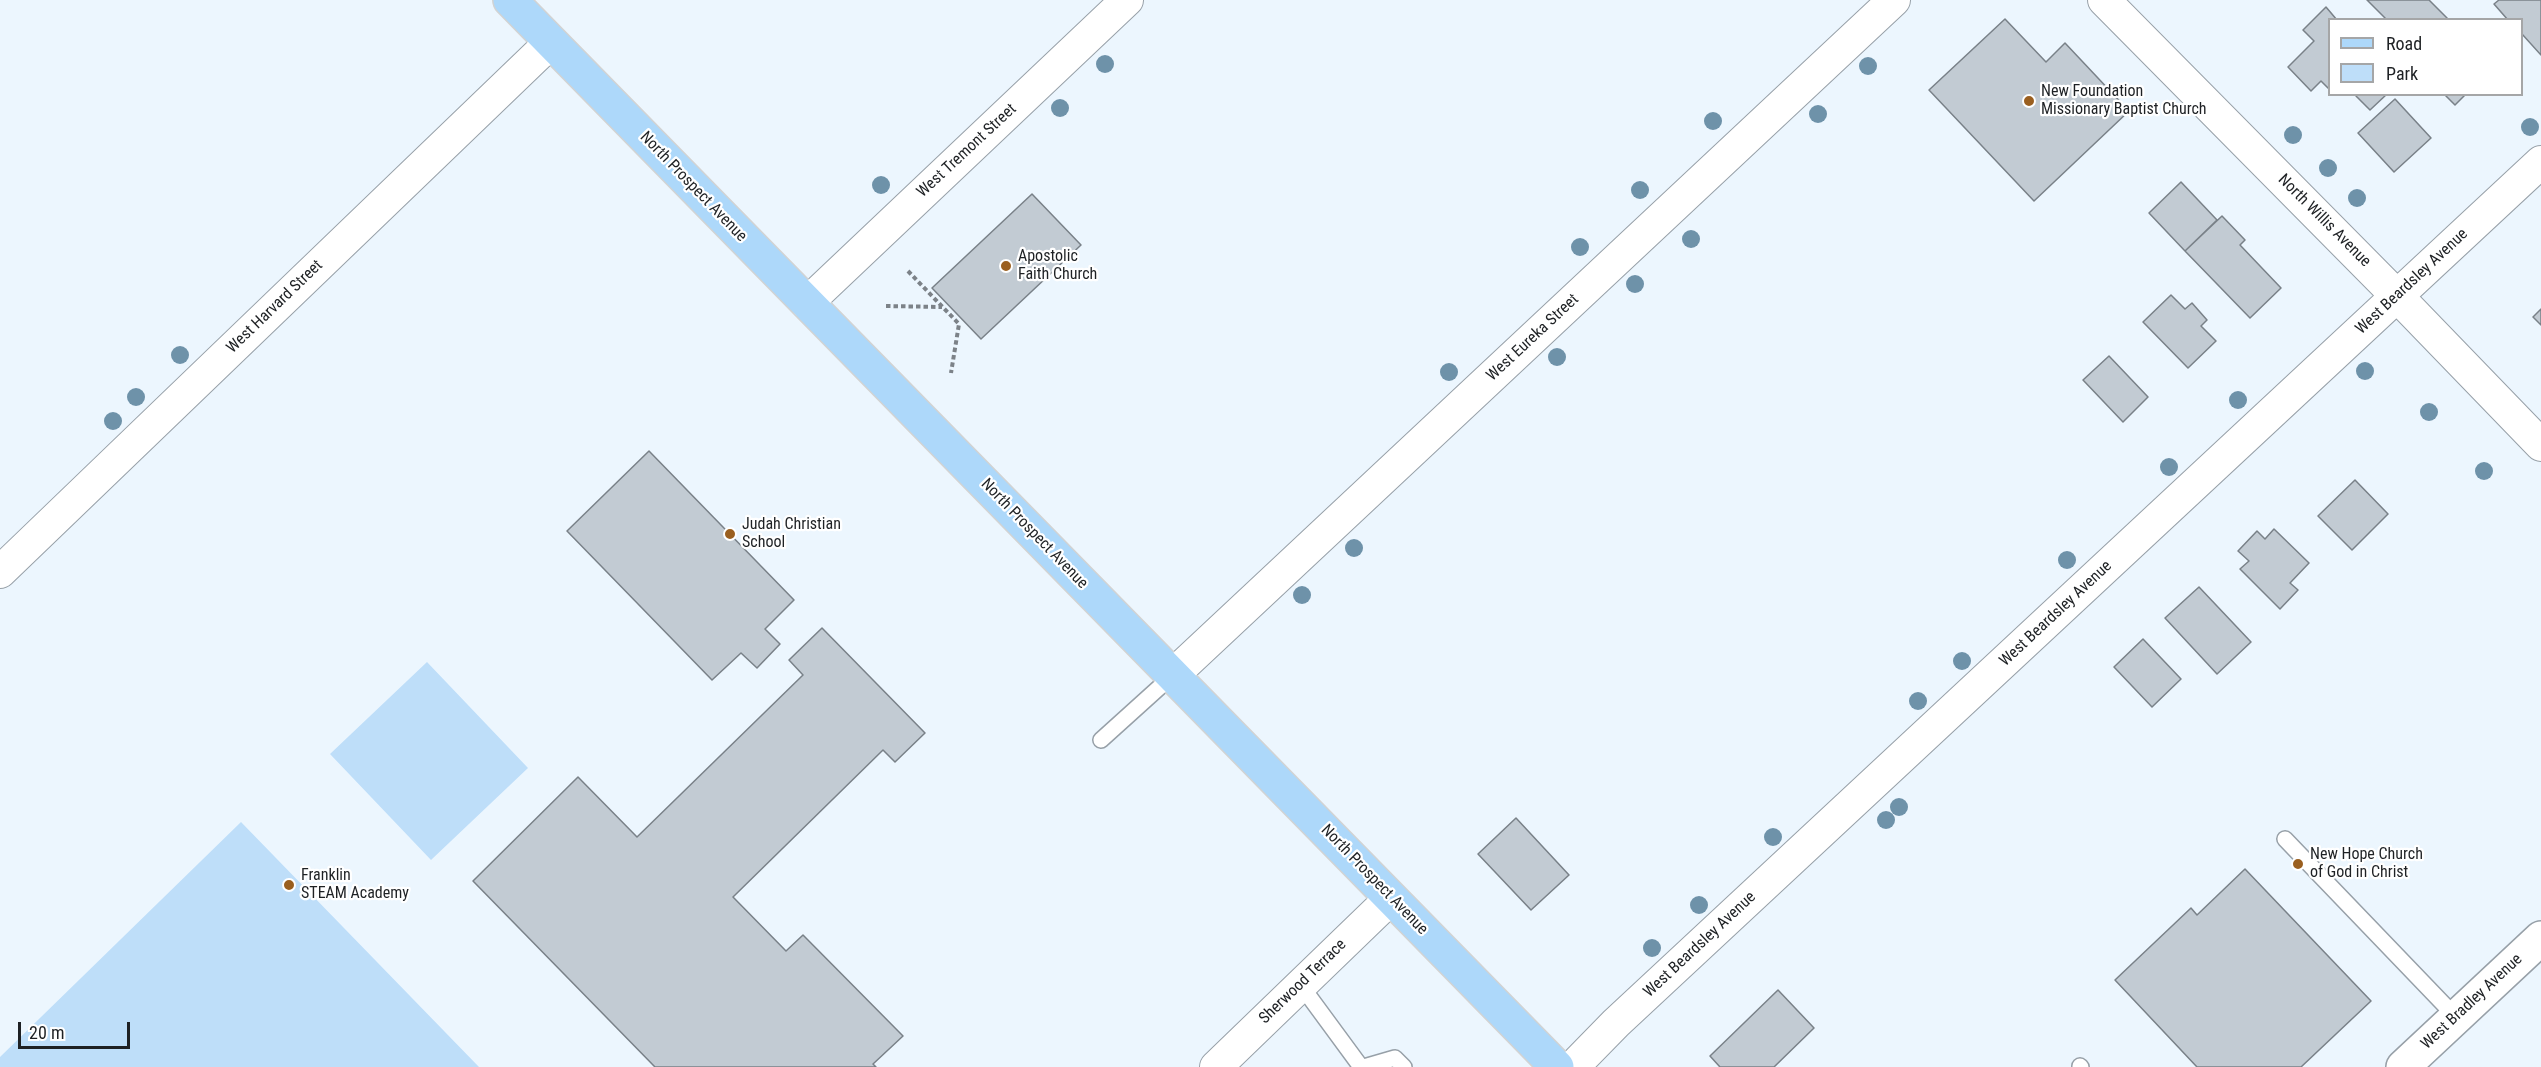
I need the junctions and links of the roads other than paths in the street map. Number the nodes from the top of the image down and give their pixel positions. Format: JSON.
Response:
{"nodes":[{"id":1,"x":510,"y":0,"type":"edge"},
{"id":2,"x":1127,"y":0,"type":"edge"},
{"id":3,"x":1894,"y":0,"type":"edge"},
{"id":4,"x":2104,"y":0,"type":"edge"},
{"id":5,"x":551,"y":42,"type":"junction"},
{"id":6,"x":2541,"y":162,"type":"edge"},
{"id":7,"x":2397,"y":296,"type":"junction"},
{"id":8,"x":807,"y":303,"type":"junction"},
{"id":9,"x":2541,"y":444,"type":"edge"},
{"id":10,"x":0,"y":572,"type":"edge"},
{"id":11,"x":1173,"y":675,"type":"junction"},
{"id":12,"x":1101,"y":740,"type":"dead end"},
{"id":13,"x":2285,"y":839,"type":"dead end"},
{"id":14,"x":1391,"y":897,"type":"junction"},
{"id":15,"x":2541,"y":938,"type":"edge"},
{"id":16,"x":1300,"y":984,"type":"junction"},
{"id":17,"x":2456,"y":1017,"type":"junction"},
{"id":18,"x":1216,"y":1067,"type":"edge"},
{"id":19,"x":1363,"y":1067,"type":"edge"},
{"id":20,"x":1404,"y":1067,"type":"edge"},
{"id":21,"x":1557,"y":1067,"type":"edge"},
{"id":22,"x":1573,"y":1067,"type":"edge"},
{"id":23,"x":2403,"y":1067,"type":"edge"}],
"edges":[{"from":1,"to":5,"type":"main road","name":"North Prospect Avenue"},
{"from":2,"to":8,"type":"street","name":"West Tremont Street"},
{"from":3,"to":11,"type":"street","name":"West Eureka Street"},
{"from":4,"to":7,"type":"street","name":"North Willis Avenue"},
{"from":5,"to":8,"type":"main road","name":"North Prospect Avenue"},
{"from":5,"to":10,"type":"street","name":"West Harvard Street"},
{"from":6,"to":7,"type":"street","name":"West Beardsley Avenue"},
{"from":7,"to":9,"type":"street","name":"North Willis Avenue"},
{"from":7,"to":22,"type":"street","name":"West Beardsley Avenue"},
{"from":8,"to":11,"type":"main road","name":"North Prospect Avenue"},
{"from":11,"to":12,"type":"lane"},
{"from":11,"to":14,"type":"main road","name":"North Prospect Avenue"},
{"from":13,"to":17,"type":"lane"},
{"from":14,"to":16,"type":"street","name":"Sherwood Terrace"},
{"from":14,"to":21,"type":"main road","name":"North Prospect Avenue"},
{"from":15,"to":17,"type":"main road","name":"West Bradley Avenue"},
{"from":16,"to":18,"type":"street","name":"Sherwood Terrace"},
{"from":16,"to":19,"type":"lane"},
{"from":17,"to":23,"type":"main road","name":"West Bradley Avenue"},
{"from":19,"to":20,"type":"lane"}]}
